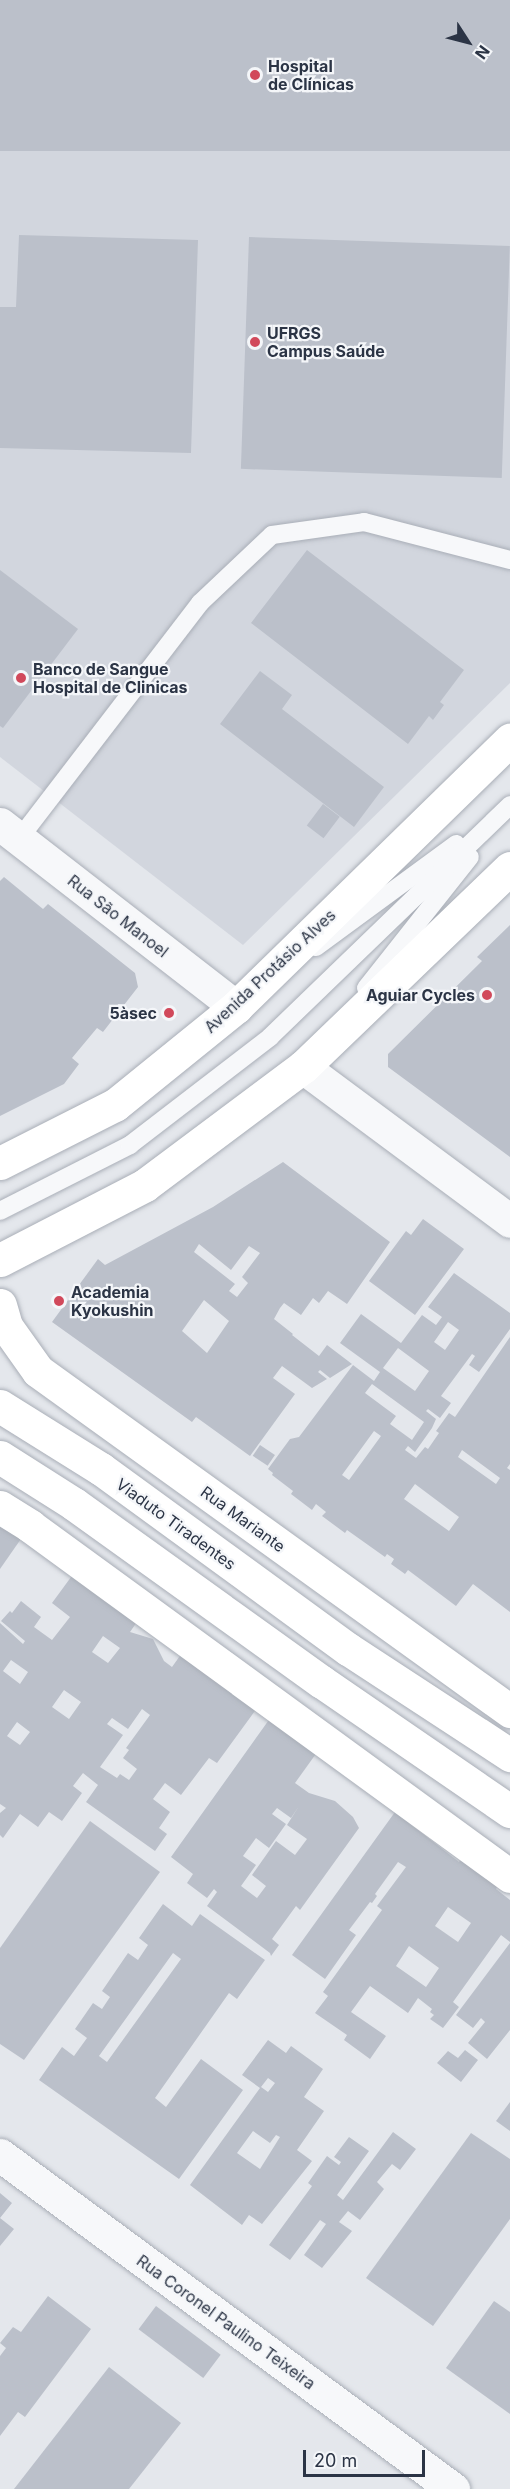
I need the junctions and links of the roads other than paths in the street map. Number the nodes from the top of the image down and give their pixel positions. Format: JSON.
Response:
{"nodes":[{"id":1,"x":510,"y":560,"type":"edge"},
{"id":2,"x":510,"y":740,"type":"edge"},
{"id":3,"x":510,"y":805,"type":"edge"},
{"id":4,"x":10,"y":832,"type":"edge"},
{"id":5,"x":510,"y":868,"type":"edge"},
{"id":6,"x":236,"y":1007,"type":"junction"},
{"id":7,"x":303,"y":1067,"type":"junction"},
{"id":8,"x":0,"y":1163,"type":"edge"},
{"id":9,"x":0,"y":1211,"type":"edge"},
{"id":10,"x":510,"y":1221,"type":"edge"},
{"id":11,"x":0,"y":1260,"type":"edge"},
{"id":12,"x":0,"y":1305,"type":"edge"},
{"id":13,"x":0,"y":1365,"type":"edge"},
{"id":14,"x":38,"y":1371,"type":"junction"},
{"id":15,"x":0,"y":1406,"type":"edge"},
{"id":16,"x":0,"y":1457,"type":"edge"},
{"id":17,"x":0,"y":1507,"type":"edge"},
{"id":18,"x":510,"y":1711,"type":"edge"},
{"id":19,"x":510,"y":1755,"type":"edge"},
{"id":20,"x":510,"y":1811,"type":"edge"},
{"id":21,"x":510,"y":1876,"type":"edge"},
{"id":22,"x":0,"y":2155,"type":"edge"},
{"id":23,"x":453,"y":2489,"type":"edge"}],
"edges":[{"from":1,"to":4,"type":"lane"},
{"from":2,"to":6,"type":"main road","name":"Avenida Protásio Alves"},
{"from":3,"to":6,"type":"lane"},
{"from":3,"to":7,"type":"lane"},
{"from":3,"to":9,"type":"lane"},
{"from":4,"to":6,"type":"street","name":"Rua São Manoel"},
{"from":5,"to":7,"type":"main road"},
{"from":6,"to":8,"type":"main road","name":"Avenida Protásio Alves"},
{"from":7,"to":10,"type":"street"},
{"from":7,"to":11,"type":"main road"},
{"from":12,"to":14,"type":"main road","name":"Rua Mariante"},
{"from":13,"to":14,"type":"main road"},
{"from":14,"to":18,"type":"main road","name":"Rua Mariante"},
{"from":15,"to":19,"type":"main road","name":"Viaduto Tiradentes"},
{"from":16,"to":20,"type":"main road"},
{"from":17,"to":21,"type":"main road"},
{"from":22,"to":23,"type":"street","name":"Rua Coronel Paulino Teixeira"}]}
